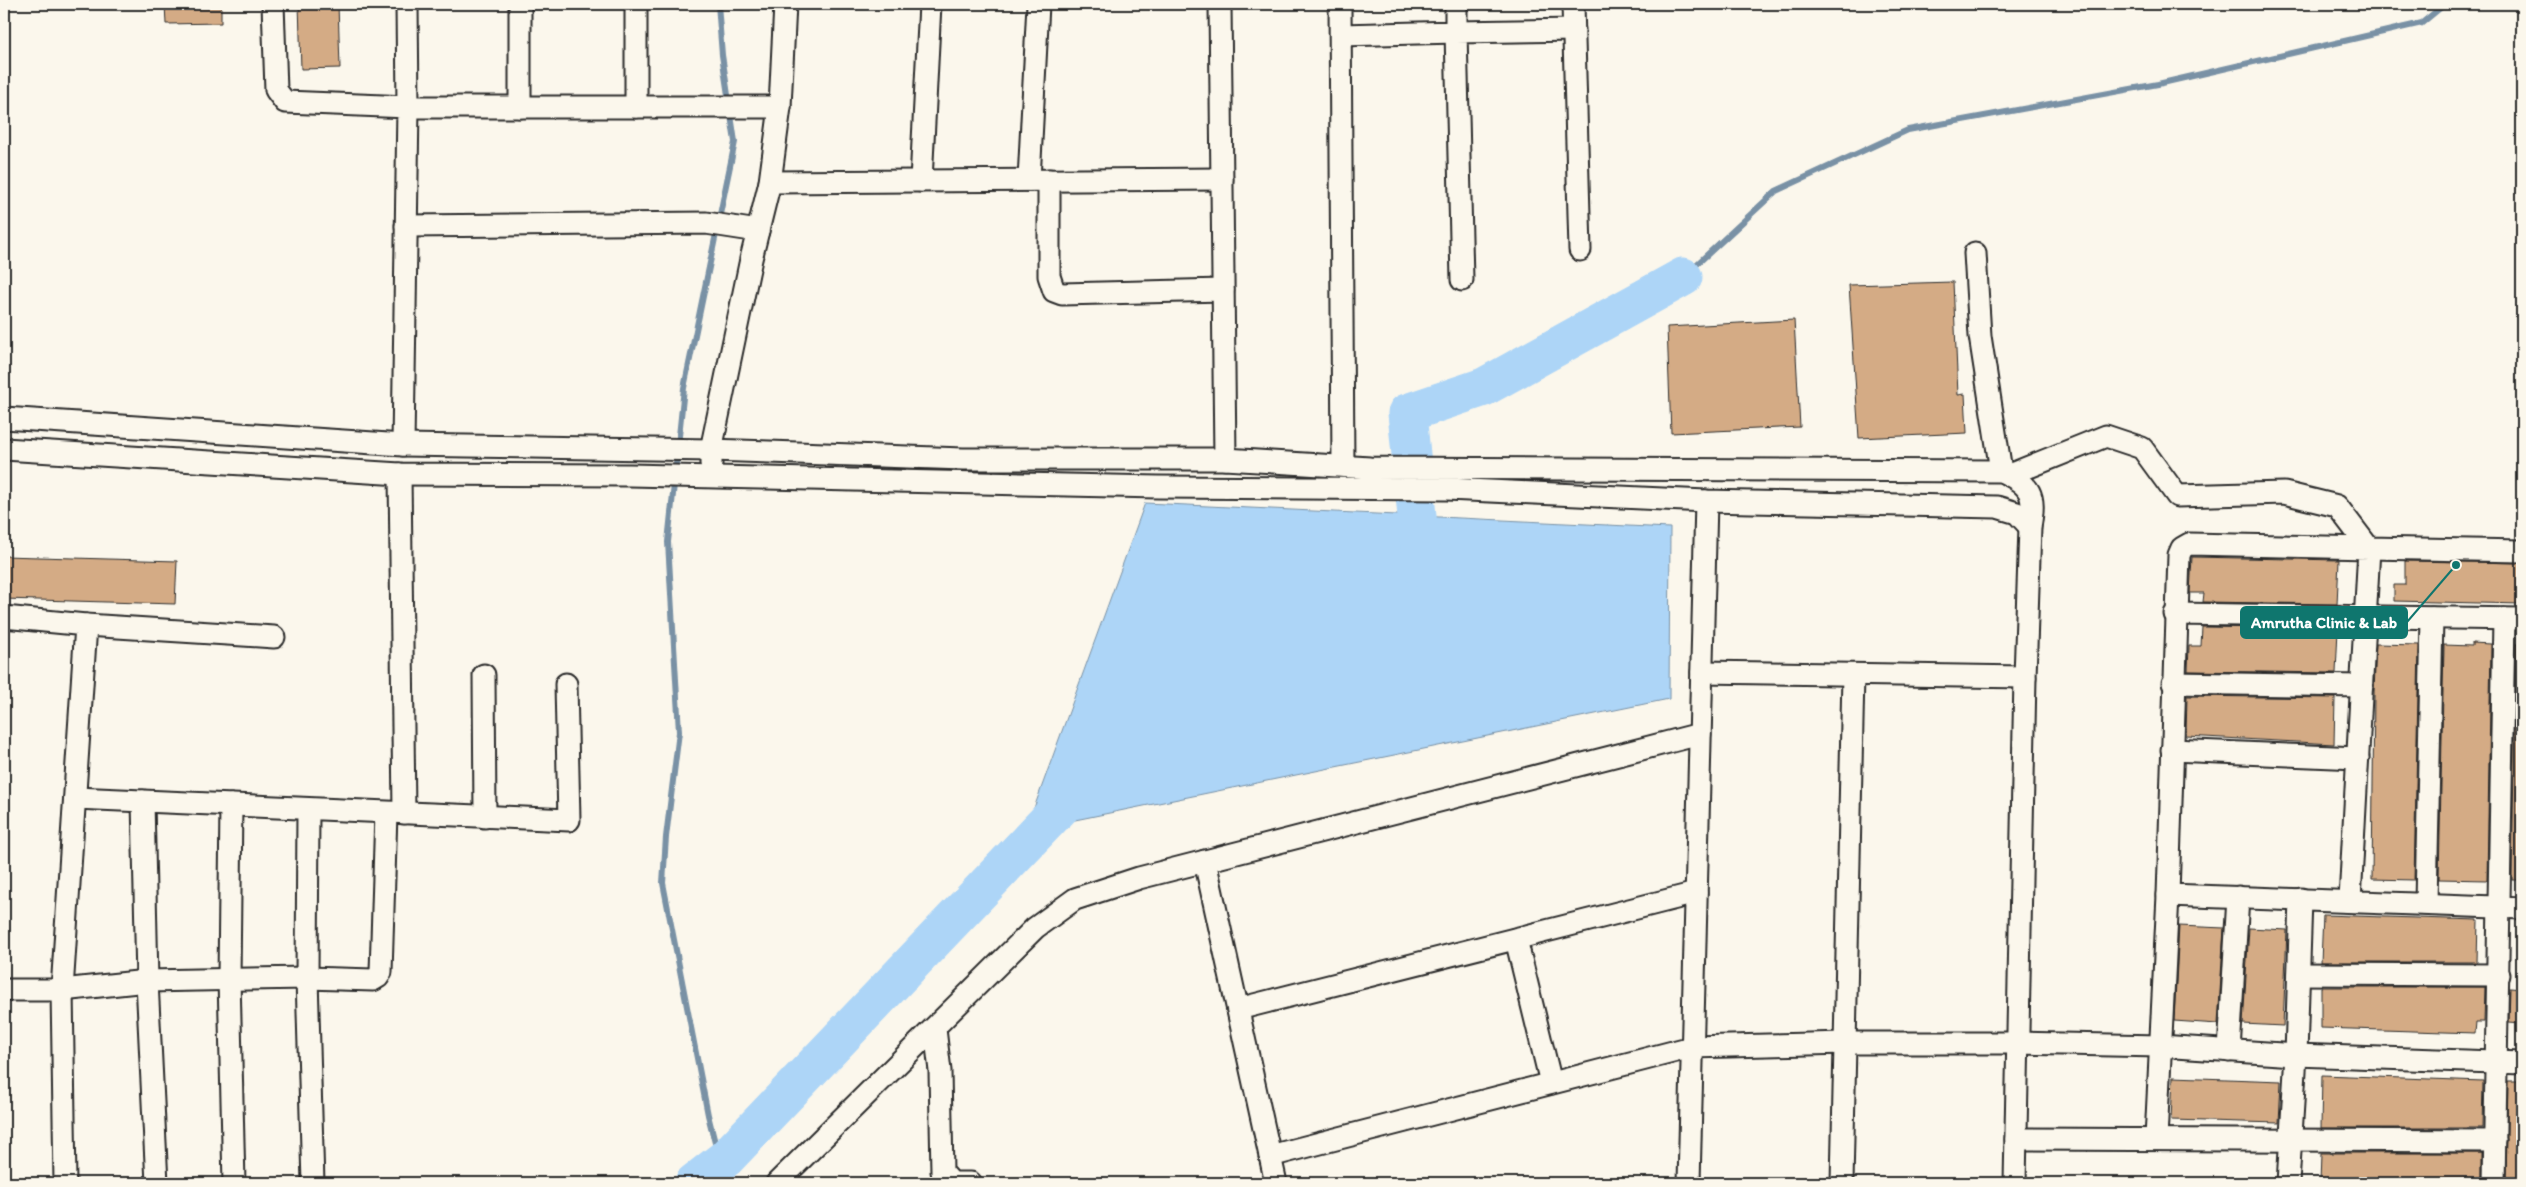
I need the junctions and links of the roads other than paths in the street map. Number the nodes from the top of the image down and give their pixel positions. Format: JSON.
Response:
{"nodes":[{"id":1,"x":273,"y":4,"type":"edge"},
{"id":2,"x":407,"y":4,"type":"edge"},
{"id":3,"x":520,"y":4,"type":"edge"},
{"id":4,"x":636,"y":4,"type":"edge"},
{"id":5,"x":785,"y":4,"type":"edge"},
{"id":6,"x":930,"y":4,"type":"edge"},
{"id":7,"x":1038,"y":4,"type":"edge"},
{"id":8,"x":1220,"y":4,"type":"edge"},
{"id":9,"x":1340,"y":4,"type":"edge"},
{"id":10,"x":1456,"y":4,"type":"edge"},
{"id":11,"x":1573,"y":4,"type":"edge"},
{"id":12,"x":1574,"y":30,"type":"junction"},
{"id":13,"x":1456,"y":32,"type":"junction"},
{"id":14,"x":1341,"y":35,"type":"junction"},
{"id":15,"x":408,"y":107,"type":"junction"},
{"id":16,"x":520,"y":107,"type":"junction"},
{"id":17,"x":636,"y":107,"type":"junction"},
{"id":18,"x":780,"y":107,"type":"junction"},
{"id":19,"x":1222,"y":179,"type":"junction"},
{"id":20,"x":1039,"y":180,"type":"junction"},
{"id":21,"x":921,"y":181,"type":"junction"},
{"id":22,"x":770,"y":182,"type":"junction"},
{"id":23,"x":406,"y":226,"type":"junction"},
{"id":24,"x":758,"y":231,"type":"junction"},
{"id":25,"x":1580,"y":250,"type":"dead end"},
{"id":26,"x":1975,"y":253,"type":"dead end"},
{"id":27,"x":1462,"y":280,"type":"dead end"},
{"id":28,"x":1223,"y":290,"type":"junction"},
{"id":29,"x":4,"y":418,"type":"edge"},
{"id":30,"x":403,"y":445,"type":"junction"},
{"id":31,"x":4,"y":449,"type":"edge"},
{"id":32,"x":702,"y":450,"type":"junction"},
{"id":33,"x":1225,"y":459,"type":"junction"},
{"id":34,"x":1343,"y":466,"type":"junction"},
{"id":35,"x":2005,"y":473,"type":"junction"},
{"id":36,"x":400,"y":474,"type":"junction"},
{"id":37,"x":711,"y":478,"type":"junction"},
{"id":38,"x":1706,"y":501,"type":"junction"},
{"id":39,"x":2030,"y":527,"type":"junction"},
{"id":40,"x":2370,"y":548,"type":"junction"},
{"id":41,"x":2522,"y":551,"type":"edge"},
{"id":42,"x":2175,"y":614,"type":"junction"},
{"id":43,"x":4,"y":617,"type":"edge"},
{"id":44,"x":2365,"y":617,"type":"junction"},
{"id":45,"x":2432,"y":618,"type":"junction"},
{"id":46,"x":2513,"y":619,"type":"edge"},
{"id":47,"x":86,"y":625,"type":"junction"},
{"id":48,"x":274,"y":637,"type":"dead end"},
{"id":49,"x":1702,"y":672,"type":"junction"},
{"id":50,"x":484,"y":675,"type":"dead end"},
{"id":51,"x":1854,"y":675,"type":"junction"},
{"id":52,"x":2025,"y":677,"type":"junction"},
{"id":53,"x":2173,"y":683,"type":"junction"},
{"id":54,"x":566,"y":684,"type":"dead end"},
{"id":55,"x":2362,"y":686,"type":"junction"},
{"id":56,"x":1700,"y":734,"type":"junction"},
{"id":57,"x":2172,"y":750,"type":"junction"},
{"id":58,"x":2358,"y":758,"type":"junction"},
{"id":59,"x":74,"y":798,"type":"junction"},
{"id":60,"x":143,"y":801,"type":"junction"},
{"id":61,"x":231,"y":806,"type":"junction"},
{"id":62,"x":308,"y":809,"type":"junction"},
{"id":63,"x":395,"y":813,"type":"junction"},
{"id":64,"x":485,"y":817,"type":"junction"},
{"id":65,"x":1205,"y":861,"type":"junction"},
{"id":66,"x":1696,"y":893,"type":"junction"},
{"id":67,"x":2168,"y":895,"type":"junction"},
{"id":68,"x":2238,"y":897,"type":"junction"},
{"id":69,"x":2301,"y":899,"type":"junction"},
{"id":70,"x":2350,"y":900,"type":"junction"},
{"id":71,"x":2426,"y":903,"type":"junction"},
{"id":72,"x":2500,"y":906,"type":"junction"},
{"id":73,"x":2522,"y":908,"type":"edge"},
{"id":74,"x":1516,"y":939,"type":"junction"},
{"id":75,"x":2299,"y":974,"type":"junction"},
{"id":76,"x":2499,"y":975,"type":"junction"},
{"id":77,"x":307,"y":978,"type":"junction"},
{"id":78,"x":229,"y":979,"type":"junction"},
{"id":79,"x":147,"y":981,"type":"junction"},
{"id":80,"x":4,"y":990,"type":"edge"},
{"id":81,"x":62,"y":990,"type":"junction"},
{"id":82,"x":1238,"y":1010,"type":"junction"},
{"id":83,"x":935,"y":1029,"type":"junction"},
{"id":84,"x":1845,"y":1043,"type":"junction"},
{"id":85,"x":2018,"y":1043,"type":"junction"},
{"id":86,"x":2160,"y":1046,"type":"junction"},
{"id":87,"x":1692,"y":1047,"type":"junction"},
{"id":88,"x":2229,"y":1051,"type":"junction"},
{"id":89,"x":2296,"y":1055,"type":"junction"},
{"id":90,"x":2497,"y":1061,"type":"junction"},
{"id":91,"x":2522,"y":1063,"type":"edge"},
{"id":92,"x":1551,"y":1083,"type":"junction"},
{"id":93,"x":2016,"y":1139,"type":"junction"},
{"id":94,"x":2156,"y":1139,"type":"junction"},
{"id":95,"x":2289,"y":1141,"type":"junction"},
{"id":96,"x":2495,"y":1141,"type":"junction"},
{"id":97,"x":1270,"y":1156,"type":"junction"},
{"id":98,"x":65,"y":1183,"type":"edge"},
{"id":99,"x":157,"y":1183,"type":"edge"},
{"id":100,"x":234,"y":1183,"type":"edge"},
{"id":101,"x":312,"y":1183,"type":"edge"},
{"id":102,"x":777,"y":1183,"type":"edge"},
{"id":103,"x":971,"y":1183,"type":"edge"},
{"id":104,"x":1276,"y":1183,"type":"edge"},
{"id":105,"x":1689,"y":1183,"type":"edge"},
{"id":106,"x":1842,"y":1183,"type":"edge"},
{"id":107,"x":2015,"y":1183,"type":"edge"},
{"id":108,"x":2288,"y":1183,"type":"edge"},
{"id":109,"x":2494,"y":1183,"type":"edge"}],
"edges":[{"from":1,"to":15,"type":"street"},
{"from":2,"to":15,"type":"street"},
{"from":3,"to":16,"type":"street"},
{"from":4,"to":17,"type":"street"},
{"from":5,"to":18,"type":"street"},
{"from":6,"to":21,"type":"street"},
{"from":7,"to":20,"type":"street"},
{"from":8,"to":19,"type":"street"},
{"from":9,"to":14,"type":"street"},
{"from":10,"to":13,"type":"street"},
{"from":11,"to":12,"type":"street"},
{"from":12,"to":13,"type":"street"},
{"from":12,"to":25,"type":"street"},
{"from":13,"to":14,"type":"street"},
{"from":13,"to":27,"type":"street"},
{"from":14,"to":34,"type":"street"},
{"from":15,"to":16,"type":"street"},
{"from":15,"to":23,"type":"street"},
{"from":16,"to":17,"type":"street"},
{"from":17,"to":18,"type":"street"},
{"from":18,"to":22,"type":"street"},
{"from":19,"to":20,"type":"street"},
{"from":19,"to":28,"type":"street"},
{"from":20,"to":21,"type":"street"},
{"from":20,"to":28,"type":"street"},
{"from":21,"to":22,"type":"street"},
{"from":22,"to":24,"type":"street"},
{"from":23,"to":24,"type":"street"},
{"from":23,"to":30,"type":"street"},
{"from":24,"to":32,"type":"street"},
{"from":26,"to":35,"type":"street"},
{"from":28,"to":33,"type":"street"},
{"from":29,"to":30,"type":"street"},
{"from":30,"to":32,"type":"street"},
{"from":31,"to":36,"type":"street"},
{"from":32,"to":33,"type":"street"},
{"from":32,"to":37,"type":"street"},
{"from":33,"to":34,"type":"street"},
{"from":34,"to":35,"type":"street"},
{"from":35,"to":39,"type":"street"},
{"from":35,"to":40,"type":"street"},
{"from":36,"to":37,"type":"street"},
{"from":36,"to":63,"type":"street"},
{"from":37,"to":38,"type":"street"},
{"from":38,"to":39,"type":"street"},
{"from":38,"to":49,"type":"street"},
{"from":39,"to":52,"type":"street"},
{"from":40,"to":41,"type":"street"},
{"from":40,"to":42,"type":"street"},
{"from":40,"to":44,"type":"street"},
{"from":42,"to":44,"type":"street"},
{"from":42,"to":53,"type":"street"},
{"from":43,"to":47,"type":"street"},
{"from":44,"to":45,"type":"street"},
{"from":44,"to":55,"type":"street"},
{"from":45,"to":46,"type":"street"},
{"from":45,"to":71,"type":"street"},
{"from":46,"to":72,"type":"street"},
{"from":47,"to":48,"type":"street"},
{"from":47,"to":59,"type":"street"},
{"from":49,"to":51,"type":"street"},
{"from":49,"to":56,"type":"street"},
{"from":50,"to":64,"type":"street"},
{"from":51,"to":52,"type":"street"},
{"from":51,"to":84,"type":"street"},
{"from":52,"to":85,"type":"street"},
{"from":53,"to":55,"type":"street"},
{"from":53,"to":57,"type":"street"},
{"from":54,"to":64,"type":"street"},
{"from":55,"to":58,"type":"street"},
{"from":56,"to":65,"type":"street"},
{"from":56,"to":66,"type":"street"},
{"from":57,"to":58,"type":"street"},
{"from":57,"to":67,"type":"street"},
{"from":58,"to":70,"type":"street"},
{"from":59,"to":60,"type":"street"},
{"from":59,"to":81,"type":"street"},
{"from":60,"to":61,"type":"street"},
{"from":60,"to":79,"type":"street"},
{"from":61,"to":62,"type":"street"},
{"from":61,"to":78,"type":"street"},
{"from":62,"to":63,"type":"street"},
{"from":62,"to":77,"type":"street"},
{"from":63,"to":64,"type":"street"},
{"from":63,"to":77,"type":"street"},
{"from":65,"to":82,"type":"street"},
{"from":65,"to":83,"type":"street"},
{"from":66,"to":74,"type":"street"},
{"from":66,"to":87,"type":"street"},
{"from":67,"to":68,"type":"street"},
{"from":67,"to":86,"type":"street"},
{"from":68,"to":69,"type":"street"},
{"from":68,"to":88,"type":"street"},
{"from":69,"to":70,"type":"street"},
{"from":69,"to":75,"type":"street"},
{"from":70,"to":71,"type":"street"},
{"from":71,"to":72,"type":"street"},
{"from":72,"to":73,"type":"street"},
{"from":72,"to":76,"type":"street"},
{"from":74,"to":82,"type":"street"},
{"from":74,"to":92,"type":"street"},
{"from":75,"to":76,"type":"street"},
{"from":75,"to":89,"type":"street"},
{"from":76,"to":90,"type":"street"},
{"from":77,"to":78,"type":"street"},
{"from":77,"to":101,"type":"street"},
{"from":78,"to":79,"type":"street"},
{"from":78,"to":100,"type":"street"},
{"from":79,"to":81,"type":"street"},
{"from":79,"to":99,"type":"street"},
{"from":80,"to":81,"type":"street"},
{"from":81,"to":98,"type":"street"},
{"from":82,"to":97,"type":"street"},
{"from":83,"to":102,"type":"street"},
{"from":83,"to":103,"type":"street"},
{"from":84,"to":85,"type":"street"},
{"from":84,"to":87,"type":"street"},
{"from":84,"to":106,"type":"street"},
{"from":85,"to":86,"type":"street"},
{"from":85,"to":93,"type":"street"},
{"from":86,"to":88,"type":"street"},
{"from":86,"to":94,"type":"street"},
{"from":87,"to":92,"type":"street"},
{"from":87,"to":105,"type":"street"},
{"from":88,"to":89,"type":"street"},
{"from":89,"to":90,"type":"street"},
{"from":89,"to":95,"type":"street"},
{"from":90,"to":91,"type":"street"},
{"from":90,"to":96,"type":"street"},
{"from":92,"to":97,"type":"street"},
{"from":93,"to":94,"type":"street"},
{"from":93,"to":107,"type":"street"},
{"from":94,"to":95,"type":"street"},
{"from":95,"to":96,"type":"street"},
{"from":95,"to":108,"type":"street"},
{"from":96,"to":109,"type":"street"},
{"from":97,"to":104,"type":"street"}]}
